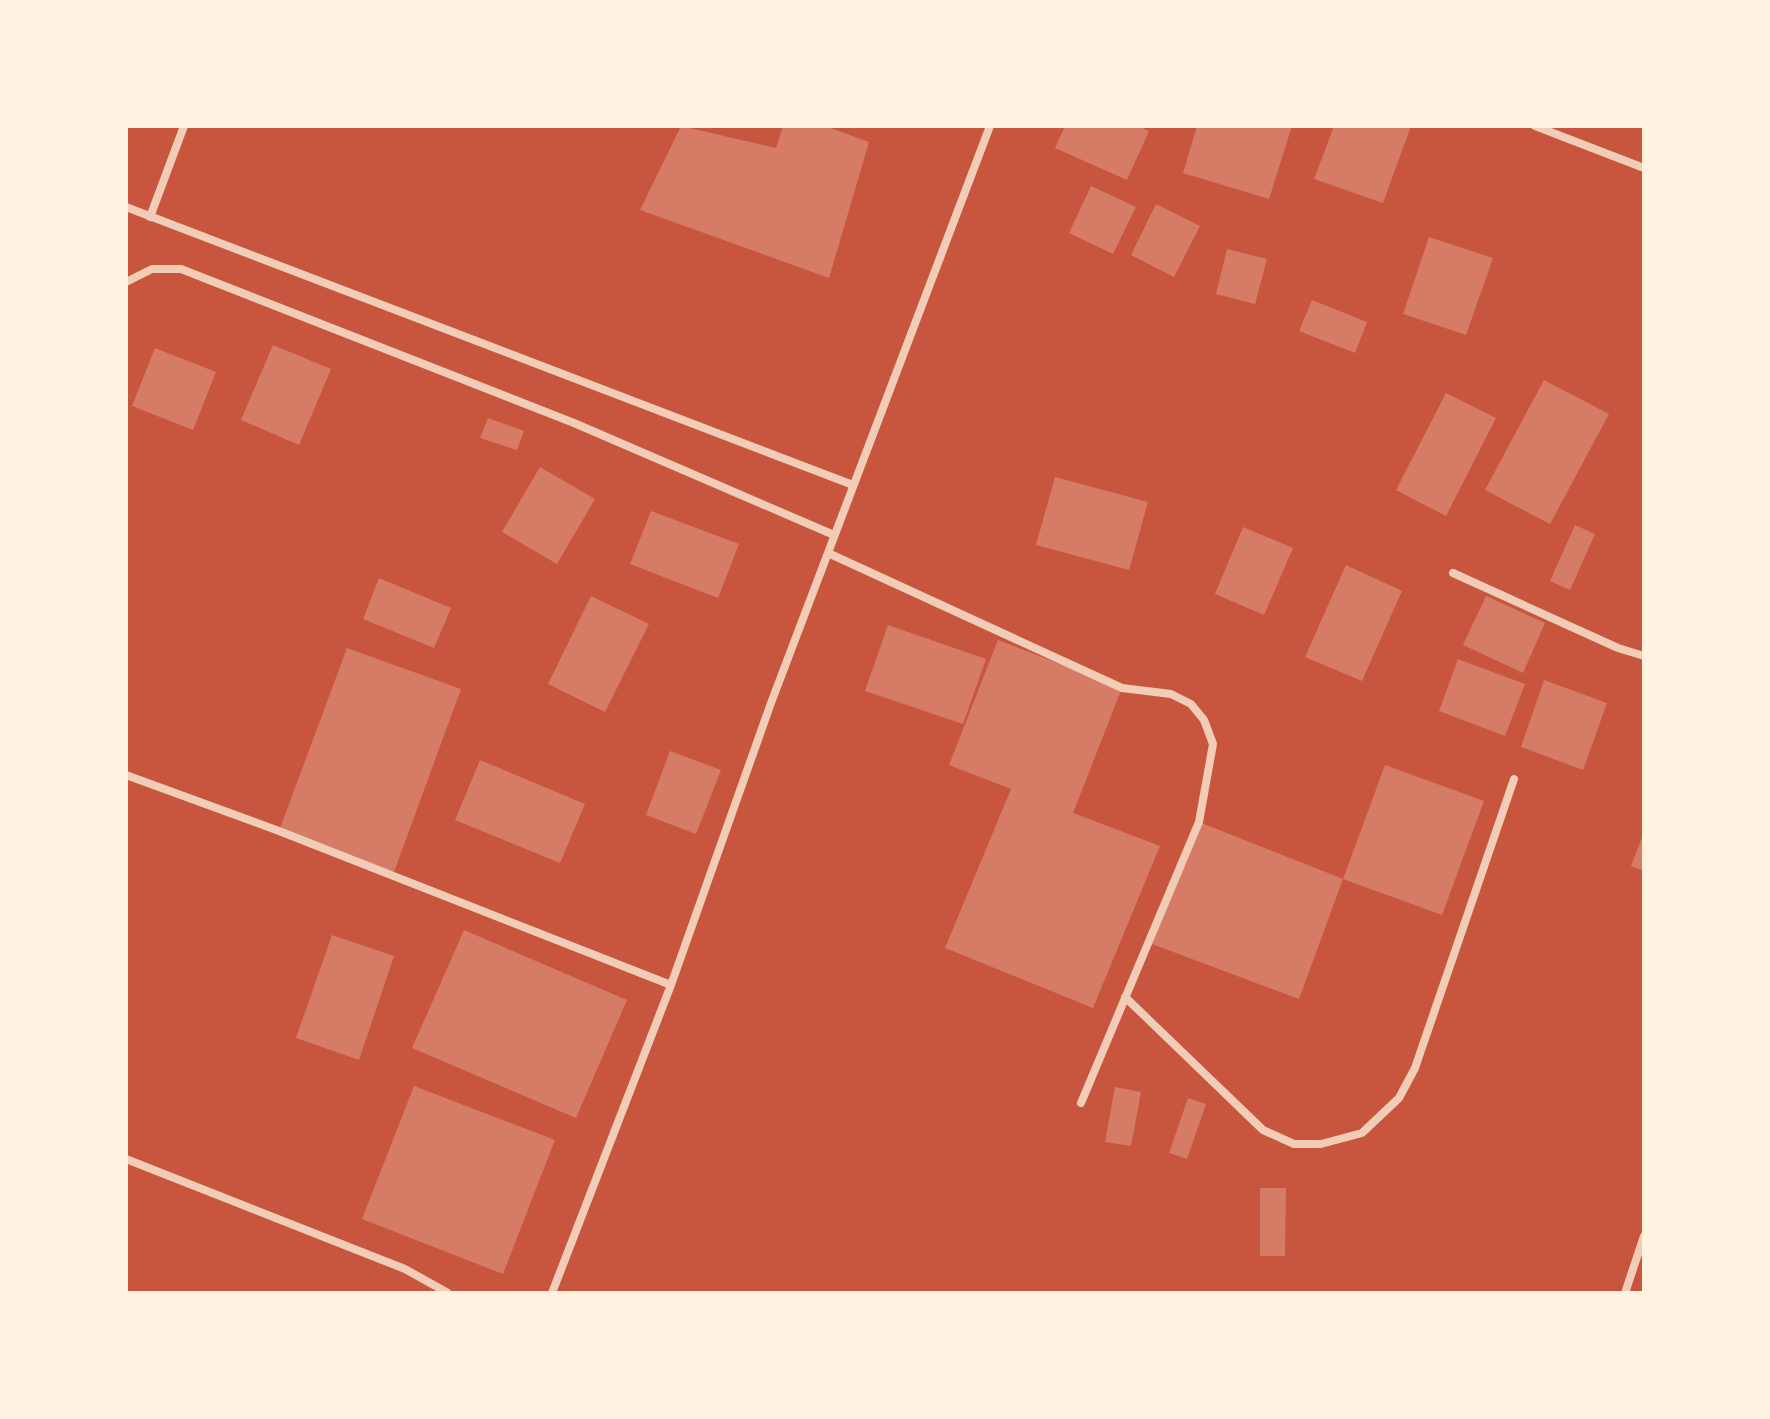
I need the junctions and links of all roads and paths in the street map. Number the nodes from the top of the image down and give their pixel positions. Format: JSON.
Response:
{"nodes":[{"id":1,"x":184,"y":126,"type":"edge"},
{"id":2,"x":990,"y":126,"type":"edge"},
{"id":3,"x":1535,"y":126,"type":"edge"},
{"id":4,"x":1644,"y":168,"type":"edge"},
{"id":5,"x":126,"y":207,"type":"edge"},
{"id":6,"x":150,"y":217,"type":"junction"},
{"id":7,"x":126,"y":282,"type":"edge"},
{"id":8,"x":853,"y":485,"type":"junction"},
{"id":9,"x":834,"y":535,"type":"junction"},
{"id":10,"x":828,"y":553,"type":"junction"},
{"id":11,"x":1453,"y":573,"type":"dead end"},
{"id":12,"x":1644,"y":656,"type":"edge"},
{"id":13,"x":126,"y":775,"type":"edge"},
{"id":14,"x":1514,"y":779,"type":"dead end"},
{"id":15,"x":671,"y":985,"type":"junction"},
{"id":16,"x":1125,"y":997,"type":"junction"},
{"id":17,"x":1081,"y":1103,"type":"dead end"},
{"id":18,"x":126,"y":1159,"type":"edge"},
{"id":19,"x":1644,"y":1236,"type":"edge"},
{"id":20,"x":448,"y":1293,"type":"edge"},
{"id":21,"x":552,"y":1293,"type":"edge"},
{"id":22,"x":1625,"y":1293,"type":"edge"}],
"edges":[{"from":1,"to":6,"type":"street"},
{"from":2,"to":8,"type":"street"},
{"from":3,"to":4,"type":"street"},
{"from":5,"to":6,"type":"street"},
{"from":6,"to":8,"type":"street"},
{"from":7,"to":9,"type":"street"},
{"from":8,"to":9,"type":"street"},
{"from":9,"to":10,"type":"street"},
{"from":10,"to":15,"type":"street"},
{"from":10,"to":16,"type":"street"},
{"from":11,"to":12,"type":"street"},
{"from":13,"to":15,"type":"street"},
{"from":14,"to":16,"type":"street"},
{"from":15,"to":21,"type":"street"},
{"from":16,"to":17,"type":"street"},
{"from":18,"to":20,"type":"street"},
{"from":19,"to":22,"type":"street"}]}
